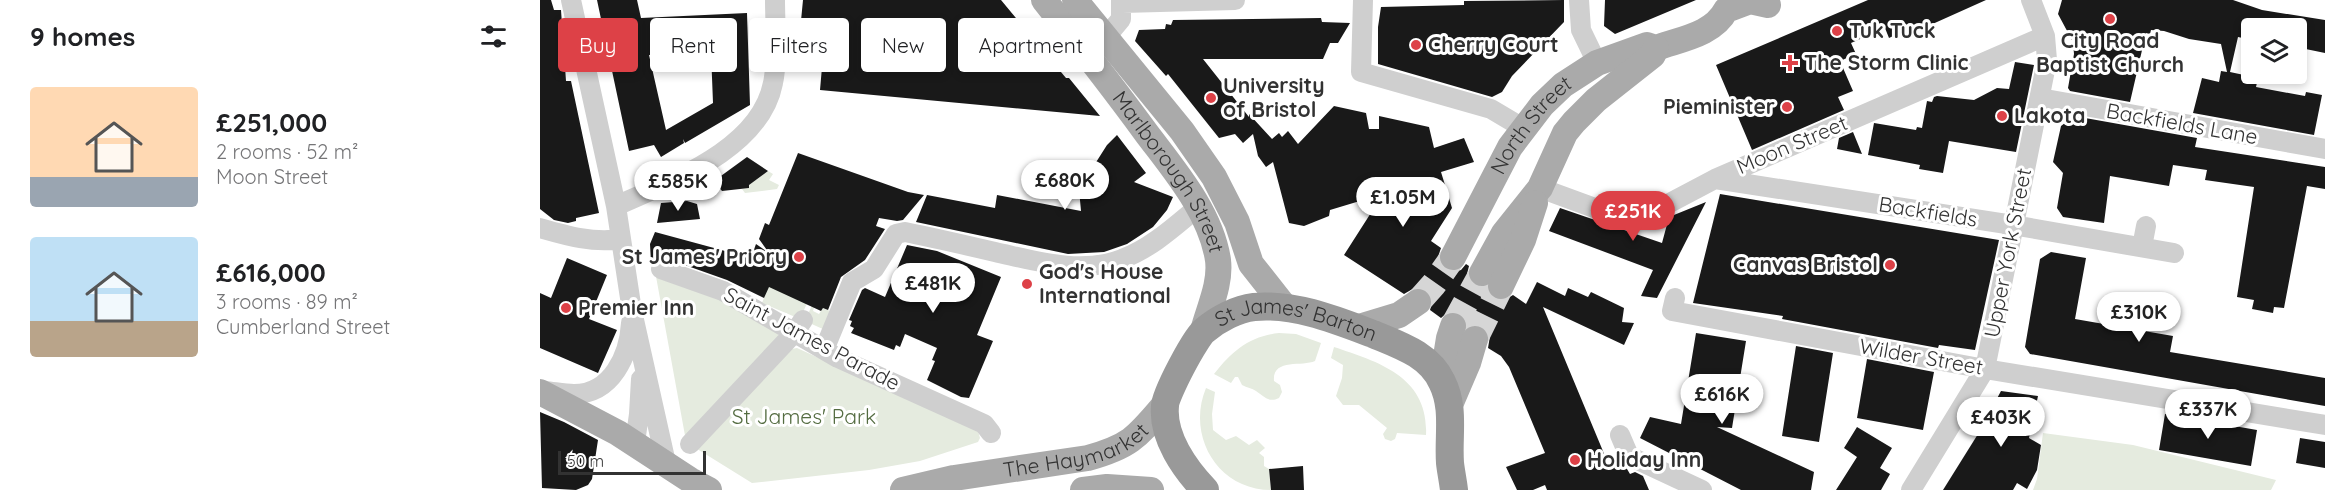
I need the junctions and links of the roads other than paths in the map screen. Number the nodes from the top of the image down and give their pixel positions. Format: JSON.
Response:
{"nodes":[{"id":1,"x":571,"y":0,"type":"edge"},
{"id":2,"x":775,"y":0,"type":"edge"},
{"id":3,"x":1044,"y":0,"type":"edge"},
{"id":4,"x":1075,"y":0,"type":"edge"},
{"id":5,"x":1235,"y":0,"type":"edge"},
{"id":6,"x":1363,"y":0,"type":"edge"},
{"id":7,"x":1579,"y":0,"type":"edge"},
{"id":8,"x":2031,"y":0,"type":"edge"},
{"id":9,"x":1121,"y":2,"type":"edge"},
{"id":10,"x":1774,"y":2,"type":"edge"},
{"id":11,"x":2045,"y":36,"type":"junction"},
{"id":12,"x":1106,"y":37,"type":"junction"},
{"id":13,"x":1656,"y":48,"type":"junction"},
{"id":14,"x":1597,"y":63,"type":"junction"},
{"id":15,"x":2040,"y":98,"type":"junction"},
{"id":16,"x":1523,"y":128,"type":"junction"},
{"id":17,"x":2325,"y":149,"type":"edge"},
{"id":18,"x":1715,"y":179,"type":"junction"},
{"id":19,"x":1539,"y":188,"type":"junction"},
{"id":20,"x":616,"y":206,"type":"junction"},
{"id":21,"x":1198,"y":207,"type":"junction"},
{"id":22,"x":2013,"y":225,"type":"junction"},
{"id":23,"x":2146,"y":226,"type":"dead end"},
{"id":24,"x":540,"y":228,"type":"edge"},
{"id":25,"x":621,"y":239,"type":"junction"},
{"id":26,"x":2142,"y":247,"type":"junction"},
{"id":27,"x":2174,"y":253,"type":"dead end"},
{"id":28,"x":1453,"y":257,"type":"tunnel mouth"},
{"id":29,"x":661,"y":269,"type":"dead end"},
{"id":30,"x":1492,"y":280,"type":"tunnel mouth"},
{"id":31,"x":1675,"y":298,"type":"dead end"},
{"id":32,"x":1418,"y":302,"type":"tunnel mouth"},
{"id":33,"x":1285,"y":307,"type":"junction"},
{"id":34,"x":632,"y":311,"type":"junction"},
{"id":35,"x":799,"y":326,"type":"junction"},
{"id":36,"x":1453,"y":326,"type":"tunnel mouth"},
{"id":37,"x":1356,"y":328,"type":"junction"},
{"id":38,"x":1203,"y":331,"type":"junction"},
{"id":39,"x":1475,"y":339,"type":"tunnel mouth"},
{"id":40,"x":824,"y":350,"type":"junction"},
{"id":41,"x":642,"y":352,"type":"junction"},
{"id":42,"x":1985,"y":369,"type":"junction"},
{"id":43,"x":540,"y":392,"type":"edge"},
{"id":44,"x":1446,"y":393,"type":"junction"},
{"id":45,"x":1165,"y":404,"type":"junction"},
{"id":46,"x":2325,"y":425,"type":"edge"},
{"id":47,"x":991,"y":433,"type":"dead end"},
{"id":48,"x":1620,"y":435,"type":"dead end"},
{"id":49,"x":635,"y":443,"type":"junction"},
{"id":50,"x":690,"y":444,"type":"dead end"},
{"id":51,"x":1450,"y":462,"type":"junction"},
{"id":52,"x":666,"y":463,"type":"junction"},
{"id":53,"x":700,"y":485,"type":"edge"},
{"id":54,"x":903,"y":490,"type":"edge"},
{"id":55,"x":1083,"y":490,"type":"edge"},
{"id":56,"x":1151,"y":490,"type":"edge"},
{"id":57,"x":1205,"y":490,"type":"edge"},
{"id":58,"x":1433,"y":490,"type":"edge"},
{"id":59,"x":1454,"y":490,"type":"edge"},
{"id":60,"x":1702,"y":490,"type":"edge"},
{"id":61,"x":1911,"y":490,"type":"edge"}],
"edges":[{"from":1,"to":20,"type":"street"},
{"from":2,"to":20,"type":"street"},
{"from":3,"to":21,"type":"main road","name":"Marlborough Street"},
{"from":4,"to":12,"type":"main road","name":"Marlborough Street"},
{"from":5,"to":9,"type":"street"},
{"from":6,"to":16,"type":"street"},
{"from":7,"to":14,"type":"street"},
{"from":8,"to":11,"type":"street","name":"Upper York Street"},
{"from":9,"to":12,"type":"street"},
{"from":10,"to":13,"type":"main road","name":"North Street"},
{"from":11,"to":15,"type":"street","name":"Upper York Street"},
{"from":11,"to":18,"type":"street","name":"Moon Street"},
{"from":12,"to":33,"type":"main road","name":"Marlborough Street"},
{"from":13,"to":14,"type":"main road","name":"North Street"},
{"from":13,"to":19,"type":"main road","name":"North Street"},
{"from":14,"to":16,"type":"main road","name":"North Street"},
{"from":15,"to":17,"type":"street","name":"Backfields Lane"},
{"from":15,"to":22,"type":"street","name":"Upper York Street"},
{"from":16,"to":28,"type":"main road","name":"North Street"},
{"from":18,"to":19,"type":"street","name":"Moon Street"},
{"from":18,"to":22,"type":"street","name":"Backfields"},
{"from":19,"to":30,"type":"main road","name":"North Street"},
{"from":20,"to":25,"type":"street"},
{"from":21,"to":38,"type":"main road","name":"Marlborough Street"},
{"from":21,"to":40,"type":"street"},
{"from":22,"to":26,"type":"street","name":"Backfields"},
{"from":22,"to":42,"type":"street","name":"Upper York Street"},
{"from":23,"to":26,"type":"street"},
{"from":24,"to":25,"type":"street"},
{"from":25,"to":34,"type":"street"},
{"from":26,"to":27,"type":"street","name":"Backfields"},
{"from":29,"to":35,"type":"street","name":"Saint James Parade"},
{"from":31,"to":42,"type":"street","name":"Wilder Street"},
{"from":32,"to":37,"type":"main road"},
{"from":33,"to":37,"type":"highway","name":"St James' Barton"},
{"from":33,"to":38,"type":"highway","name":"St James' Barton"},
{"from":34,"to":41,"type":"street"},
{"from":34,"to":43,"type":"street"},
{"from":35,"to":40,"type":"street","name":"Saint James Parade"},
{"from":35,"to":50,"type":"street"},
{"from":36,"to":44,"type":"main road"},
{"from":37,"to":44,"type":"highway","name":"St James' Barton"},
{"from":38,"to":45,"type":"highway","name":"St James' Barton"},
{"from":39,"to":44,"type":"main road"},
{"from":40,"to":47,"type":"street","name":"Saint James Parade"},
{"from":41,"to":49,"type":"street"},
{"from":41,"to":52,"type":"street"},
{"from":42,"to":46,"type":"street","name":"Wilder Street"},
{"from":42,"to":61,"type":"street","name":"Upper York Street"},
{"from":43,"to":49,"type":"main road"},
{"from":44,"to":51,"type":"highway"},
{"from":45,"to":54,"type":"main road","name":"The Haymarket"},
{"from":45,"to":57,"type":"highway"},
{"from":48,"to":60,"type":"street"},
{"from":49,"to":52,"type":"main road"},
{"from":51,"to":58,"type":"highway"},
{"from":51,"to":59,"type":"highway"},
{"from":52,"to":53,"type":"main road"},
{"from":55,"to":56,"type":"main road"}]}
